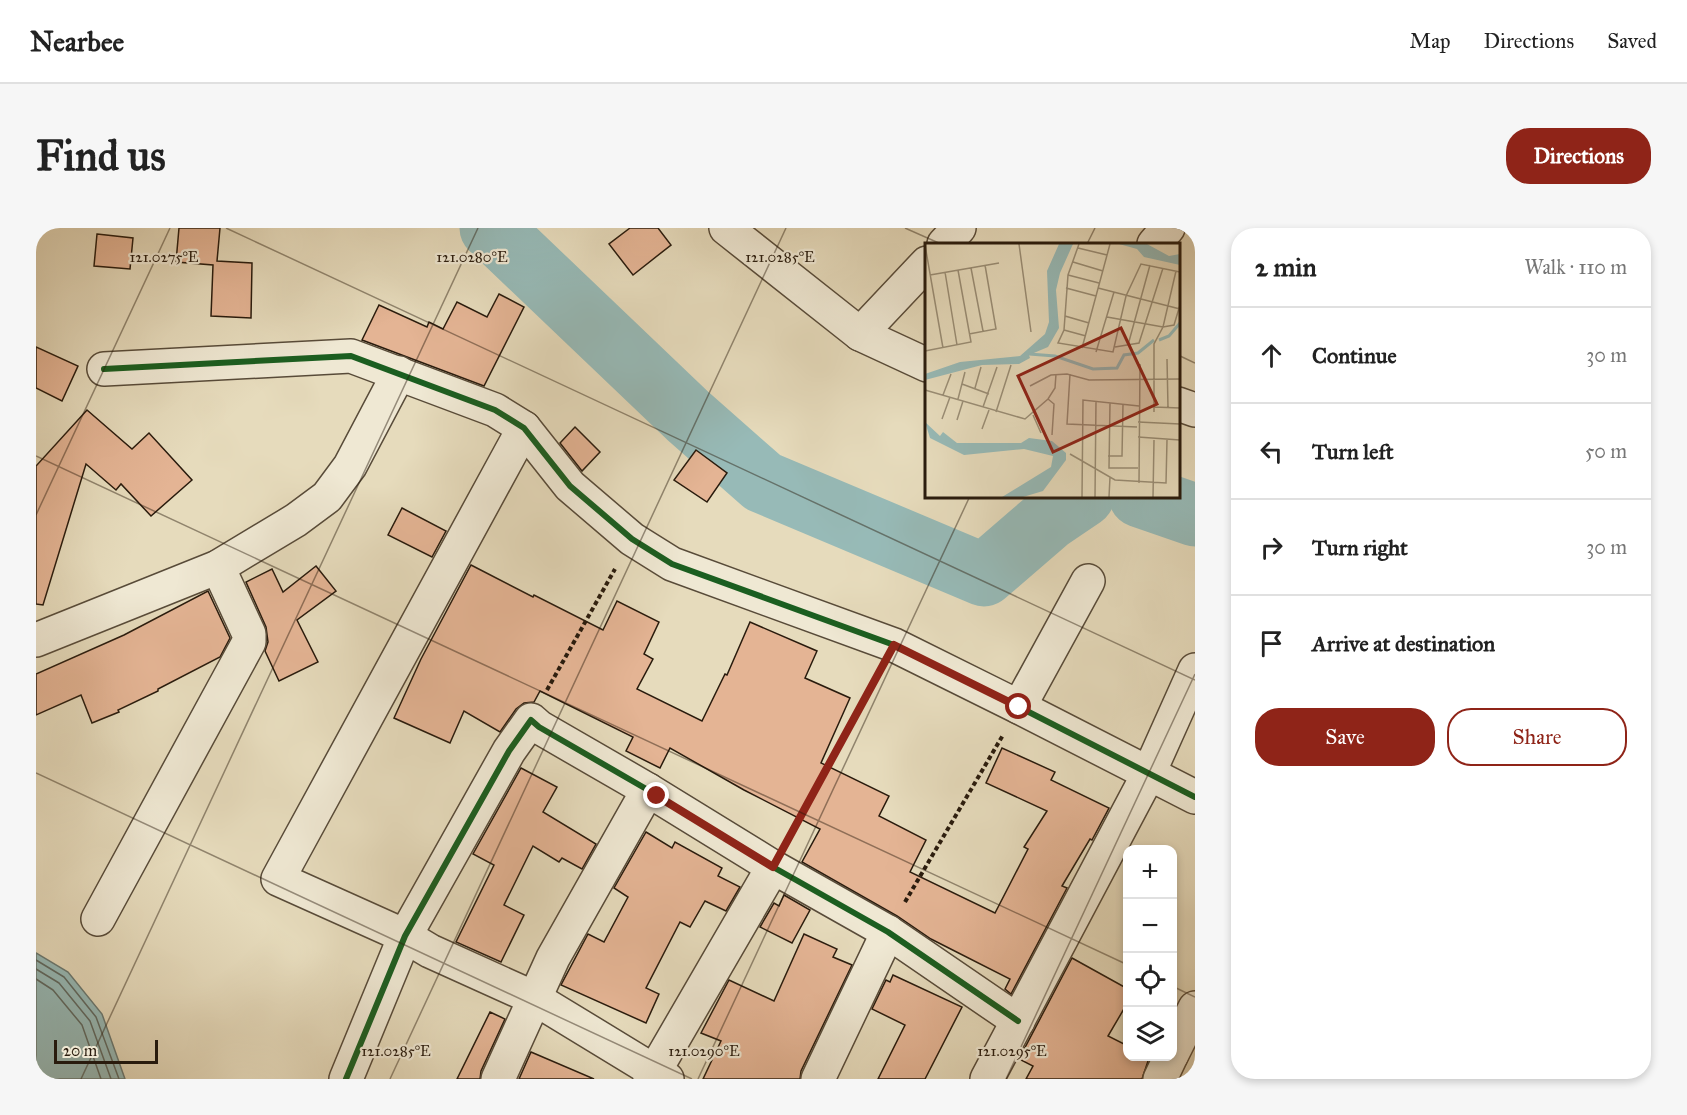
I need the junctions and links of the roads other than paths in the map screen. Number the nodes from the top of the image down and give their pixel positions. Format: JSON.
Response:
{"nodes":[{"id":1,"x":959,"y":228,"type":"edge"},
{"id":2,"x":1168,"y":228,"type":"edge"},
{"id":3,"x":746,"y":234,"type":"edge"},
{"id":4,"x":945,"y":243,"type":"edge"},
{"id":5,"x":1156,"y":243,"type":"edge"},
{"id":6,"x":925,"y":265,"type":"edge"},
{"id":7,"x":860,"y":334,"type":"junction"},
{"id":8,"x":925,"y":364,"type":"edge"},
{"id":9,"x":104,"y":369,"type":"dead end"},
{"id":10,"x":399,"y":373,"type":"junction"},
{"id":11,"x":524,"y":428,"type":"junction"},
{"id":12,"x":218,"y":567,"type":"junction"},
{"id":13,"x":1088,"y":581,"type":"dead end"},
{"id":14,"x":36,"y":640,"type":"edge"},
{"id":15,"x":1195,"y":670,"type":"edge"},
{"id":16,"x":1019,"y":707,"type":"junction"},
{"id":17,"x":1148,"y":775,"type":"junction"},
{"id":18,"x":648,"y":790,"type":"junction"},
{"id":19,"x":1195,"y":797,"type":"edge"},
{"id":20,"x":773,"y":867,"type":"junction"},
{"id":21,"x":98,"y":919,"type":"dead end"},
{"id":22,"x":888,"y":932,"type":"junction"},
{"id":23,"x":405,"y":936,"type":"junction"},
{"id":24,"x":534,"y":998,"type":"junction"},
{"id":25,"x":1195,"y":1008,"type":"edge"},
{"id":26,"x":1018,"y":1021,"type":"junction"},
{"id":27,"x":1177,"y":1045,"type":"edge"},
{"id":28,"x":1169,"y":1061,"type":"edge"},
{"id":29,"x":657,"y":1076,"type":"edge"},
{"id":30,"x":346,"y":1079,"type":"edge"},
{"id":31,"x":498,"y":1079,"type":"edge"},
{"id":32,"x":818,"y":1079,"type":"edge"},
{"id":33,"x":987,"y":1079,"type":"edge"},
{"id":34,"x":1160,"y":1079,"type":"edge"}],
"edges":[{"from":1,"to":4,"type":"street"},
{"from":2,"to":5,"type":"street"},
{"from":3,"to":7,"type":"street"},
{"from":6,"to":7,"type":"street"},
{"from":7,"to":8,"type":"street"},
{"from":9,"to":10,"type":"street"},
{"from":10,"to":11,"type":"street"},
{"from":10,"to":12,"type":"street"},
{"from":11,"to":16,"type":"street"},
{"from":11,"to":23,"type":"street"},
{"from":12,"to":14,"type":"street"},
{"from":12,"to":21,"type":"street"},
{"from":13,"to":16,"type":"street"},
{"from":15,"to":17,"type":"street"},
{"from":16,"to":17,"type":"street"},
{"from":17,"to":19,"type":"street"},
{"from":17,"to":26,"type":"street"},
{"from":18,"to":20,"type":"street"},
{"from":18,"to":23,"type":"street"},
{"from":18,"to":24,"type":"street"},
{"from":20,"to":22,"type":"street"},
{"from":20,"to":29,"type":"street"},
{"from":22,"to":26,"type":"street"},
{"from":22,"to":32,"type":"street"},
{"from":23,"to":24,"type":"street"},
{"from":23,"to":30,"type":"street"},
{"from":24,"to":29,"type":"street"},
{"from":24,"to":31,"type":"street"},
{"from":25,"to":27,"type":"street"},
{"from":26,"to":33,"type":"street"},
{"from":28,"to":34,"type":"street"}]}
